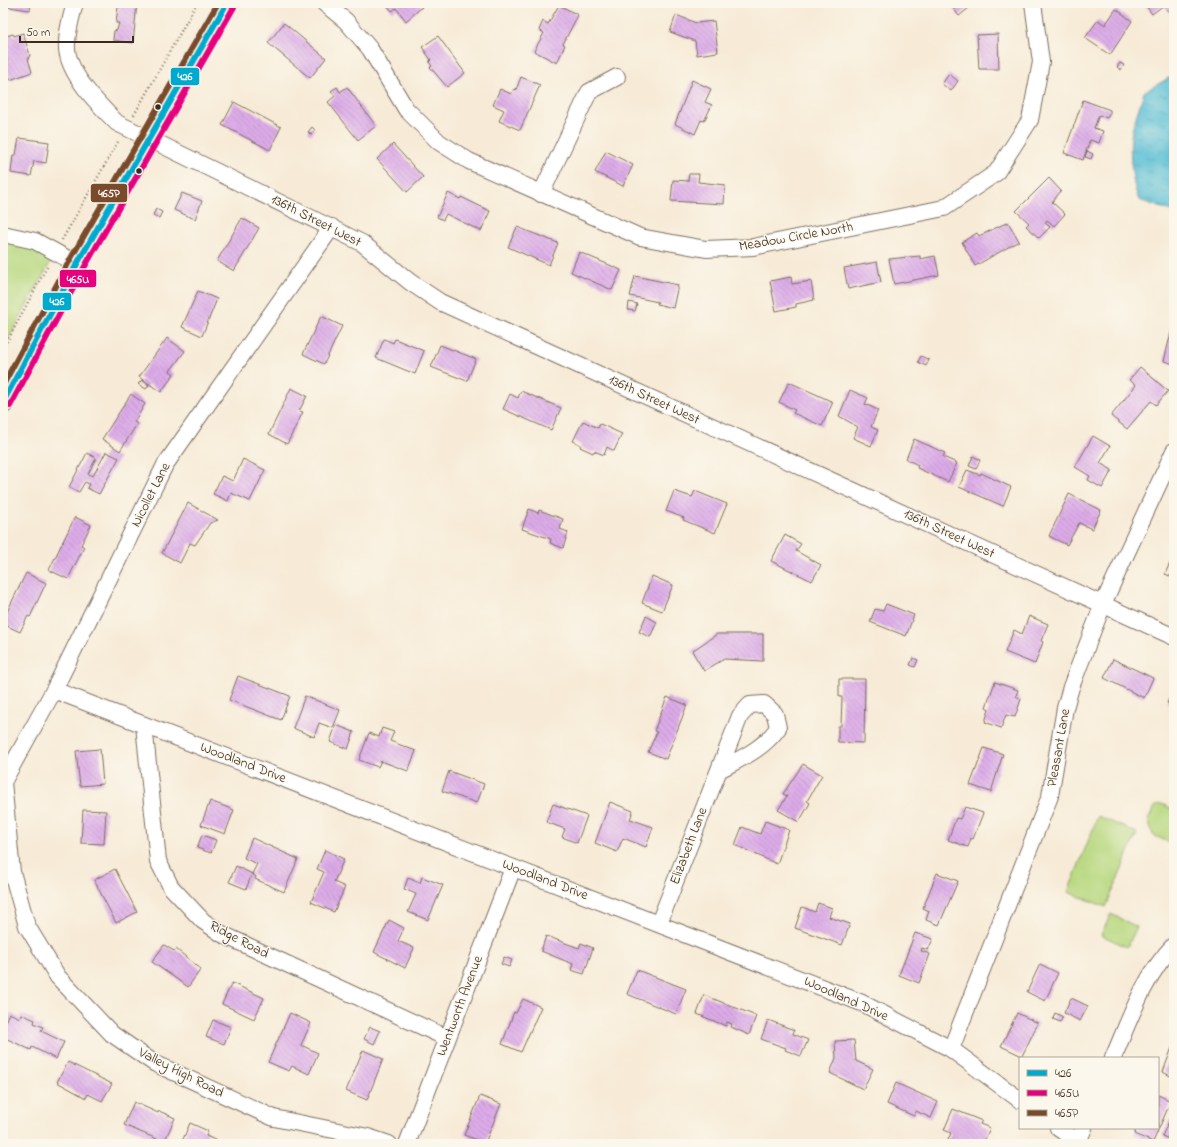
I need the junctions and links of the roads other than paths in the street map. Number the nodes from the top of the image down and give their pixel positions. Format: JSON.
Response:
{"nodes":[{"id":1,"x":75,"y":3,"type":"edge"},
{"id":2,"x":227,"y":3,"type":"edge"},
{"id":3,"x":324,"y":3,"type":"edge"},
{"id":4,"x":1033,"y":3,"type":"edge"},
{"id":5,"x":617,"y":76,"type":"dead end"},
{"id":6,"x":148,"y":140,"type":"junction"},
{"id":7,"x":542,"y":194,"type":"junction"},
{"id":8,"x":332,"y":227,"type":"junction"},
{"id":9,"x":3,"y":234,"type":"edge"},
{"id":10,"x":77,"y":264,"type":"junction"},
{"id":11,"x":3,"y":402,"type":"edge"},
{"id":12,"x":1174,"y":450,"type":"edge"},
{"id":13,"x":1103,"y":604,"type":"junction"},
{"id":14,"x":1174,"y":637,"type":"edge"},
{"id":15,"x":54,"y":690,"type":"junction"},
{"id":16,"x":144,"y":724,"type":"junction"},
{"id":17,"x":719,"y":770,"type":"dead end"},
{"id":18,"x":3,"y":782,"type":"edge"},
{"id":19,"x":513,"y":868,"type":"junction"},
{"id":20,"x":659,"y":923,"type":"junction"},
{"id":21,"x":1174,"y":945,"type":"edge"},
{"id":22,"x":448,"y":1038,"type":"junction"},
{"id":23,"x":950,"y":1050,"type":"junction"},
{"id":24,"x":1113,"y":1057,"type":"edge"},
{"id":25,"x":1019,"y":1099,"type":"edge"},
{"id":26,"x":1060,"y":1129,"type":"edge"},
{"id":27,"x":1081,"y":1138,"type":"edge"},
{"id":28,"x":389,"y":1144,"type":"edge"},
{"id":29,"x":407,"y":1144,"type":"edge"}],
"edges":[{"from":1,"to":6,"type":"street","name":"136th Street West"},
{"from":2,"to":6,"type":"main road"},
{"from":3,"to":7,"type":"street","name":"Meadow Circle North"},
{"from":4,"to":7,"type":"street","name":"Meadow Circle North"},
{"from":5,"to":7,"type":"street"},
{"from":6,"to":8,"type":"street","name":"136th Street West"},
{"from":6,"to":10,"type":"main road"},
{"from":8,"to":13,"type":"street","name":"136th Street West"},
{"from":8,"to":15,"type":"street","name":"Nicollet Lane"},
{"from":9,"to":10,"type":"street"},
{"from":10,"to":11,"type":"main road"},
{"from":12,"to":13,"type":"street","name":"Pleasant Lane"},
{"from":13,"to":14,"type":"street","name":"136th Street West"},
{"from":13,"to":23,"type":"street","name":"Pleasant Lane"},
{"from":15,"to":16,"type":"street","name":"Woodland Drive"},
{"from":15,"to":18,"type":"street","name":"Nicollet Lane"},
{"from":16,"to":19,"type":"street","name":"Woodland Drive"},
{"from":16,"to":22,"type":"street","name":"Ridge Road"},
{"from":17,"to":20,"type":"street","name":"Elizabeth Lane"},
{"from":18,"to":28,"type":"street","name":"Valley High Road"},
{"from":19,"to":20,"type":"street","name":"Woodland Drive"},
{"from":19,"to":22,"type":"street","name":"Wentworth Avenue"},
{"from":20,"to":23,"type":"street","name":"Woodland Drive"},
{"from":21,"to":24,"type":"street"},
{"from":22,"to":29,"type":"street","name":"Wentworth Avenue"},
{"from":23,"to":25,"type":"street","name":"Woodland Drive"},
{"from":26,"to":27,"type":"street"}]}
